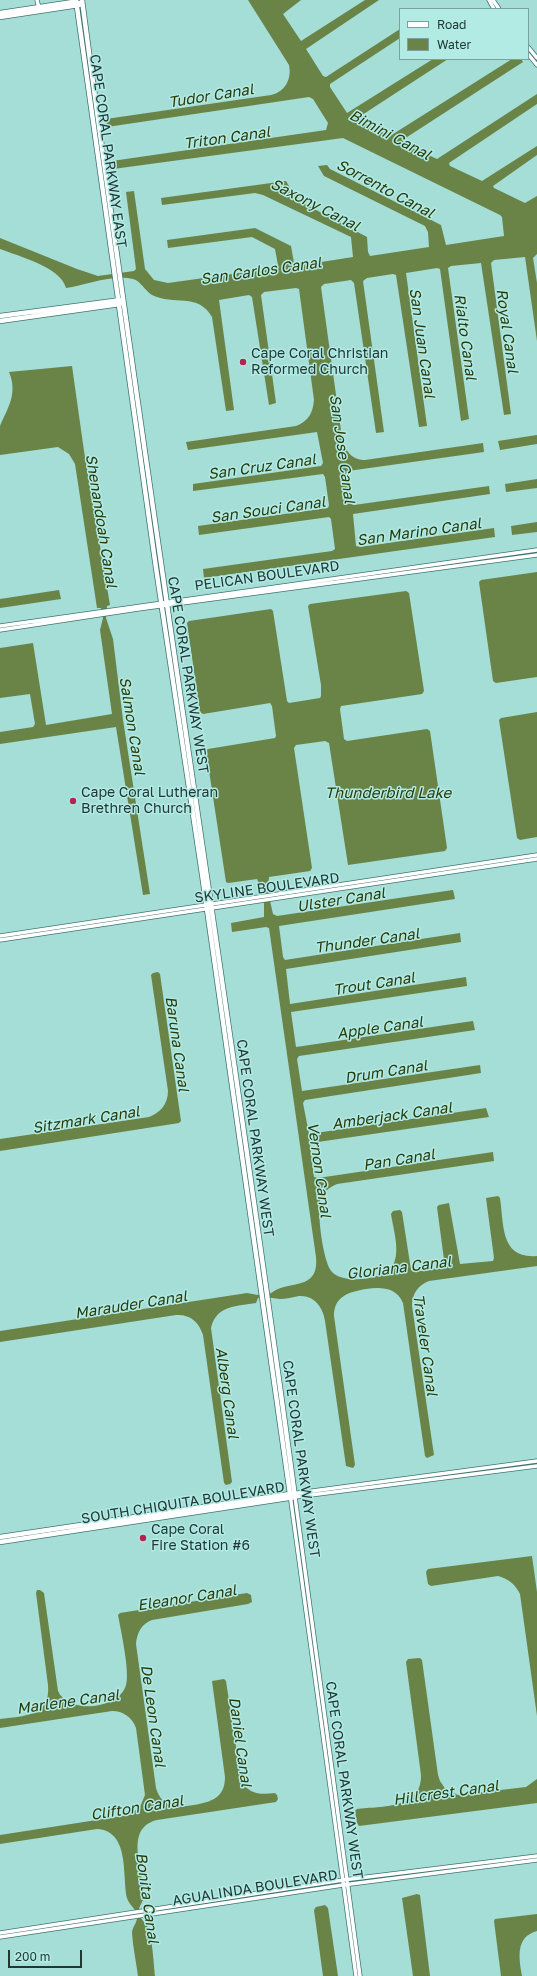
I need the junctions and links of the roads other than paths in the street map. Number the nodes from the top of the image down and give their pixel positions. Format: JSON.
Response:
{"nodes":[{"id":1,"x":37,"y":0,"type":"edge"},
{"id":2,"x":82,"y":2,"type":"edge"},
{"id":3,"x":77,"y":3,"type":"edge"},
{"id":4,"x":38,"y":7,"type":"junction"},
{"id":5,"x":43,"y":11,"type":"junction"},
{"id":6,"x":0,"y":13,"type":"edge"},
{"id":7,"x":0,"y":17,"type":"edge"},
{"id":8,"x":529,"y":48,"type":"edge"},
{"id":9,"x":529,"y":55,"type":"edge"},
{"id":10,"x":537,"y":58,"type":"edge"},
{"id":11,"x":537,"y":65,"type":"edge"},
{"id":12,"x":88,"y":88,"type":"junction"},
{"id":13,"x":98,"y":115,"type":"junction"},
{"id":14,"x":92,"y":117,"type":"junction"},
{"id":15,"x":102,"y":145,"type":"junction"},
{"id":16,"x":98,"y":161,"type":"junction"},
{"id":17,"x":108,"y":188,"type":"junction"},
{"id":18,"x":102,"y":189,"type":"junction"},
{"id":19,"x":111,"y":212,"type":"junction"},
{"id":20,"x":116,"y":273,"type":"junction"},
{"id":21,"x":117,"y":280,"type":"junction"},
{"id":22,"x":112,"y":301,"type":"junction"},
{"id":23,"x":121,"y":302,"type":"junction"},
{"id":24,"x":0,"y":316,"type":"edge"},
{"id":25,"x":0,"y":321,"type":"edge"},
{"id":26,"x":126,"y":356,"type":"junction"},
{"id":27,"x":135,"y":386,"type":"junction"},
{"id":28,"x":133,"y":402,"type":"junction"},
{"id":29,"x":141,"y":430,"type":"junction"},
{"id":30,"x":139,"y":450,"type":"junction"},
{"id":31,"x":148,"y":479,"type":"junction"},
{"id":32,"x":537,"y":550,"type":"edge"},
{"id":33,"x":537,"y":554,"type":"edge"},
{"id":34,"x":352,"y":576,"type":"junction"},
{"id":35,"x":353,"y":580,"type":"junction"},
{"id":36,"x":164,"y":604,"type":"junction"},
{"id":37,"x":112,"y":612,"type":"junction"},
{"id":38,"x":98,"y":614,"type":"junction"},
{"id":39,"x":0,"y":626,"type":"edge"},
{"id":40,"x":0,"y":630,"type":"edge"},
{"id":41,"x":184,"y":734,"type":"junction"},
{"id":42,"x":537,"y":855,"type":"edge"},
{"id":43,"x":537,"y":859,"type":"edge"},
{"id":44,"x":503,"y":862,"type":"junction"},
{"id":45,"x":209,"y":906,"type":"junction"},
{"id":46,"x":170,"y":912,"type":"junction"},
{"id":47,"x":55,"y":930,"type":"junction"},
{"id":48,"x":0,"y":936,"type":"edge"},
{"id":49,"x":0,"y":940,"type":"edge"},
{"id":50,"x":227,"y":1051,"type":"junction"},
{"id":51,"x":236,"y":1084,"type":"junction"},
{"id":52,"x":232,"y":1088,"type":"junction"},
{"id":53,"x":241,"y":1118,"type":"junction"},
{"id":54,"x":263,"y":1290,"type":"junction"},
{"id":55,"x":265,"y":1301,"type":"junction"},
{"id":56,"x":270,"y":1352,"type":"junction"},
{"id":57,"x":279,"y":1381,"type":"junction"},
{"id":58,"x":278,"y":1412,"type":"junction"},
{"id":59,"x":287,"y":1443,"type":"junction"},
{"id":60,"x":537,"y":1461,"type":"edge"},
{"id":61,"x":537,"y":1466,"type":"edge"},
{"id":62,"x":292,"y":1495,"type":"junction"},
{"id":63,"x":0,"y":1537,"type":"edge"},
{"id":64,"x":0,"y":1542,"type":"edge"},
{"id":65,"x":296,"y":1544,"type":"junction"},
{"id":66,"x":304,"y":1560,"type":"junction"},
{"id":67,"x":300,"y":1567,"type":"junction"},
{"id":68,"x":308,"y":1589,"type":"junction"},
{"id":69,"x":537,"y":1856,"type":"edge"},
{"id":70,"x":537,"y":1860,"type":"edge"},
{"id":71,"x":345,"y":1883,"type":"junction"},
{"id":72,"x":136,"y":1914,"type":"junction"},
{"id":73,"x":0,"y":1933,"type":"edge"},
{"id":74,"x":0,"y":1937,"type":"edge"},
{"id":75,"x":356,"y":1976,"type":"edge"},
{"id":76,"x":360,"y":1976,"type":"edge"}],
"edges":[{"from":1,"to":4,"type":"street"},
{"from":2,"to":3,"type":"main road"},
{"from":2,"to":13,"type":"main road","name":"CAPE CORAL PARKWAY EAST"},
{"from":3,"to":4,"type":"main road"},
{"from":3,"to":5,"type":"main road"},
{"from":3,"to":12,"type":"main road","name":"CAPE CORAL PARKWAY EAST"},
{"from":4,"to":5,"type":"street"},
{"from":4,"to":6,"type":"main road"},
{"from":5,"to":7,"type":"main road"},
{"from":8,"to":10,"type":"street"},
{"from":9,"to":11,"type":"street"},
{"from":12,"to":13,"type":"main road"},
{"from":12,"to":14,"type":"main road","name":"CAPE CORAL PARKWAY EAST"},
{"from":13,"to":15,"type":"main road","name":"CAPE CORAL PARKWAY EAST"},
{"from":14,"to":15,"type":"main road"},
{"from":14,"to":16,"type":"main road","name":"CAPE CORAL PARKWAY EAST"},
{"from":15,"to":17,"type":"main road","name":"CAPE CORAL PARKWAY EAST"},
{"from":16,"to":17,"type":"main road"},
{"from":16,"to":18,"type":"main road","name":"CAPE CORAL PARKWAY EAST"},
{"from":17,"to":19,"type":"main road","name":"CAPE CORAL PARKWAY EAST"},
{"from":18,"to":19,"type":"main road"},
{"from":18,"to":20,"type":"main road","name":"CAPE CORAL PARKWAY EAST"},
{"from":19,"to":20,"type":"main road","name":"CAPE CORAL PARKWAY EAST"},
{"from":20,"to":21,"type":"main road","name":"CAPE CORAL PARKWAY EAST"},
{"from":21,"to":22,"type":"main road"},
{"from":21,"to":23,"type":"main road","name":"CAPE CORAL PARKWAY EAST"},
{"from":22,"to":23,"type":"main road"},
{"from":22,"to":24,"type":"main road"},
{"from":23,"to":25,"type":"main road"},
{"from":23,"to":26,"type":"main road","name":"CAPE CORAL PARKWAY WEST"},
{"from":23,"to":27,"type":"main road","name":"CAPE CORAL PARKWAY WEST"},
{"from":26,"to":27,"type":"main road"},
{"from":26,"to":28,"type":"main road","name":"CAPE CORAL PARKWAY WEST"},
{"from":27,"to":29,"type":"main road","name":"CAPE CORAL PARKWAY WEST"},
{"from":28,"to":29,"type":"main road"},
{"from":28,"to":30,"type":"main road","name":"CAPE CORAL PARKWAY WEST"},
{"from":29,"to":31,"type":"main road","name":"CAPE CORAL PARKWAY WEST"},
{"from":30,"to":31,"type":"main road"},
{"from":30,"to":36,"type":"main road","name":"CAPE CORAL PARKWAY WEST"},
{"from":31,"to":36,"type":"main road","name":"CAPE CORAL PARKWAY WEST"},
{"from":32,"to":34,"type":"street","name":"PELICAN BOULEVARD"},
{"from":33,"to":35,"type":"street","name":"PELICAN BOULEVARD"},
{"from":34,"to":35,"type":"street"},
{"from":34,"to":36,"type":"street","name":"PELICAN BOULEVARD"},
{"from":35,"to":36,"type":"street","name":"PELICAN BOULEVARD"},
{"from":36,"to":37,"type":"street","name":"PELICAN BOULEVARD"},
{"from":36,"to":37,"type":"street","name":"PELICAN BOULEVARD"},
{"from":36,"to":41,"type":"main road","name":"CAPE CORAL PARKWAY WEST"},
{"from":36,"to":41,"type":"main road","name":"CAPE CORAL PARKWAY WEST"},
{"from":37,"to":38,"type":"street","name":"PELICAN BOULEVARD"},
{"from":38,"to":39,"type":"street","name":"PELICAN BOULEVARD"},
{"from":38,"to":40,"type":"street","name":"PELICAN BOULEVARD"},
{"from":41,"to":45,"type":"main road","name":"CAPE CORAL PARKWAY WEST"},
{"from":41,"to":45,"type":"main road","name":"CAPE CORAL PARKWAY WEST"},
{"from":42,"to":44,"type":"street","name":"SKYLINE BOULEVARD"},
{"from":43,"to":44,"type":"street","name":"SKYLINE BOULEVARD"},
{"from":44,"to":45,"type":"street","name":"SKYLINE BOULEVARD"},
{"from":45,"to":46,"type":"street","name":"SKYLINE BOULEVARD"},
{"from":45,"to":46,"type":"street","name":"SKYLINE BOULEVARD"},
{"from":45,"to":50,"type":"main road","name":"CAPE CORAL PARKWAY WEST"},
{"from":45,"to":51,"type":"main road","name":"CAPE CORAL PARKWAY WEST"},
{"from":46,"to":47,"type":"street","name":"SKYLINE BOULEVARD"},
{"from":46,"to":47,"type":"street","name":"SKYLINE BOULEVARD"},
{"from":47,"to":48,"type":"street","name":"SKYLINE BOULEVARD"},
{"from":47,"to":49,"type":"street","name":"SKYLINE BOULEVARD"},
{"from":50,"to":51,"type":"main road"},
{"from":50,"to":52,"type":"main road","name":"CAPE CORAL PARKWAY WEST"},
{"from":51,"to":53,"type":"main road","name":"CAPE CORAL PARKWAY WEST"},
{"from":52,"to":53,"type":"main road"},
{"from":52,"to":54,"type":"main road","name":"CAPE CORAL PARKWAY WEST"},
{"from":53,"to":54,"type":"main road","name":"CAPE CORAL PARKWAY WEST"},
{"from":54,"to":55,"type":"main road","name":"CAPE CORAL PARKWAY WEST"},
{"from":55,"to":56,"type":"main road","name":"CAPE CORAL PARKWAY WEST"},
{"from":55,"to":57,"type":"main road","name":"CAPE CORAL PARKWAY WEST"},
{"from":56,"to":57,"type":"main road"},
{"from":56,"to":58,"type":"main road","name":"CAPE CORAL PARKWAY WEST"},
{"from":57,"to":59,"type":"main road","name":"CAPE CORAL PARKWAY WEST"},
{"from":58,"to":59,"type":"main road"},
{"from":58,"to":62,"type":"main road","name":"CAPE CORAL PARKWAY WEST"},
{"from":59,"to":62,"type":"main road","name":"CAPE CORAL PARKWAY WEST"},
{"from":60,"to":62,"type":"street","name":"SOUTH CHIQUITA BOULEVARD"},
{"from":61,"to":62,"type":"street","name":"SOUTH CHIQUITA BOULEVARD"},
{"from":62,"to":63,"type":"main road","name":"SOUTH CHIQUITA BOULEVARD"},
{"from":62,"to":64,"type":"main road","name":"SOUTH CHIQUITA BOULEVARD"},
{"from":62,"to":65,"type":"street","name":"CAPE CORAL PARKWAY WEST"},
{"from":62,"to":66,"type":"street","name":"CAPE CORAL PARKWAY WEST"},
{"from":65,"to":66,"type":"street"},
{"from":65,"to":67,"type":"street","name":"CAPE CORAL PARKWAY WEST"},
{"from":66,"to":68,"type":"street","name":"CAPE CORAL PARKWAY WEST"},
{"from":67,"to":68,"type":"street"},
{"from":67,"to":71,"type":"street","name":"CAPE CORAL PARKWAY WEST"},
{"from":68,"to":71,"type":"street","name":"CAPE CORAL PARKWAY WEST"},
{"from":69,"to":71,"type":"street","name":"AGUALINDA BOULEVARD"},
{"from":70,"to":71,"type":"street","name":"AGUALINDA BOULEVARD"},
{"from":71,"to":72,"type":"street","name":"AGUALINDA BOULEVARD"},
{"from":71,"to":75,"type":"street","name":"CAPE CORAL PARKWAY WEST"},
{"from":71,"to":76,"type":"street","name":"CAPE CORAL PARKWAY WEST"},
{"from":72,"to":73,"type":"street","name":"AGUALINDA BOULEVARD"},
{"from":72,"to":74,"type":"street","name":"AGUALINDA BOULEVARD"}]}
